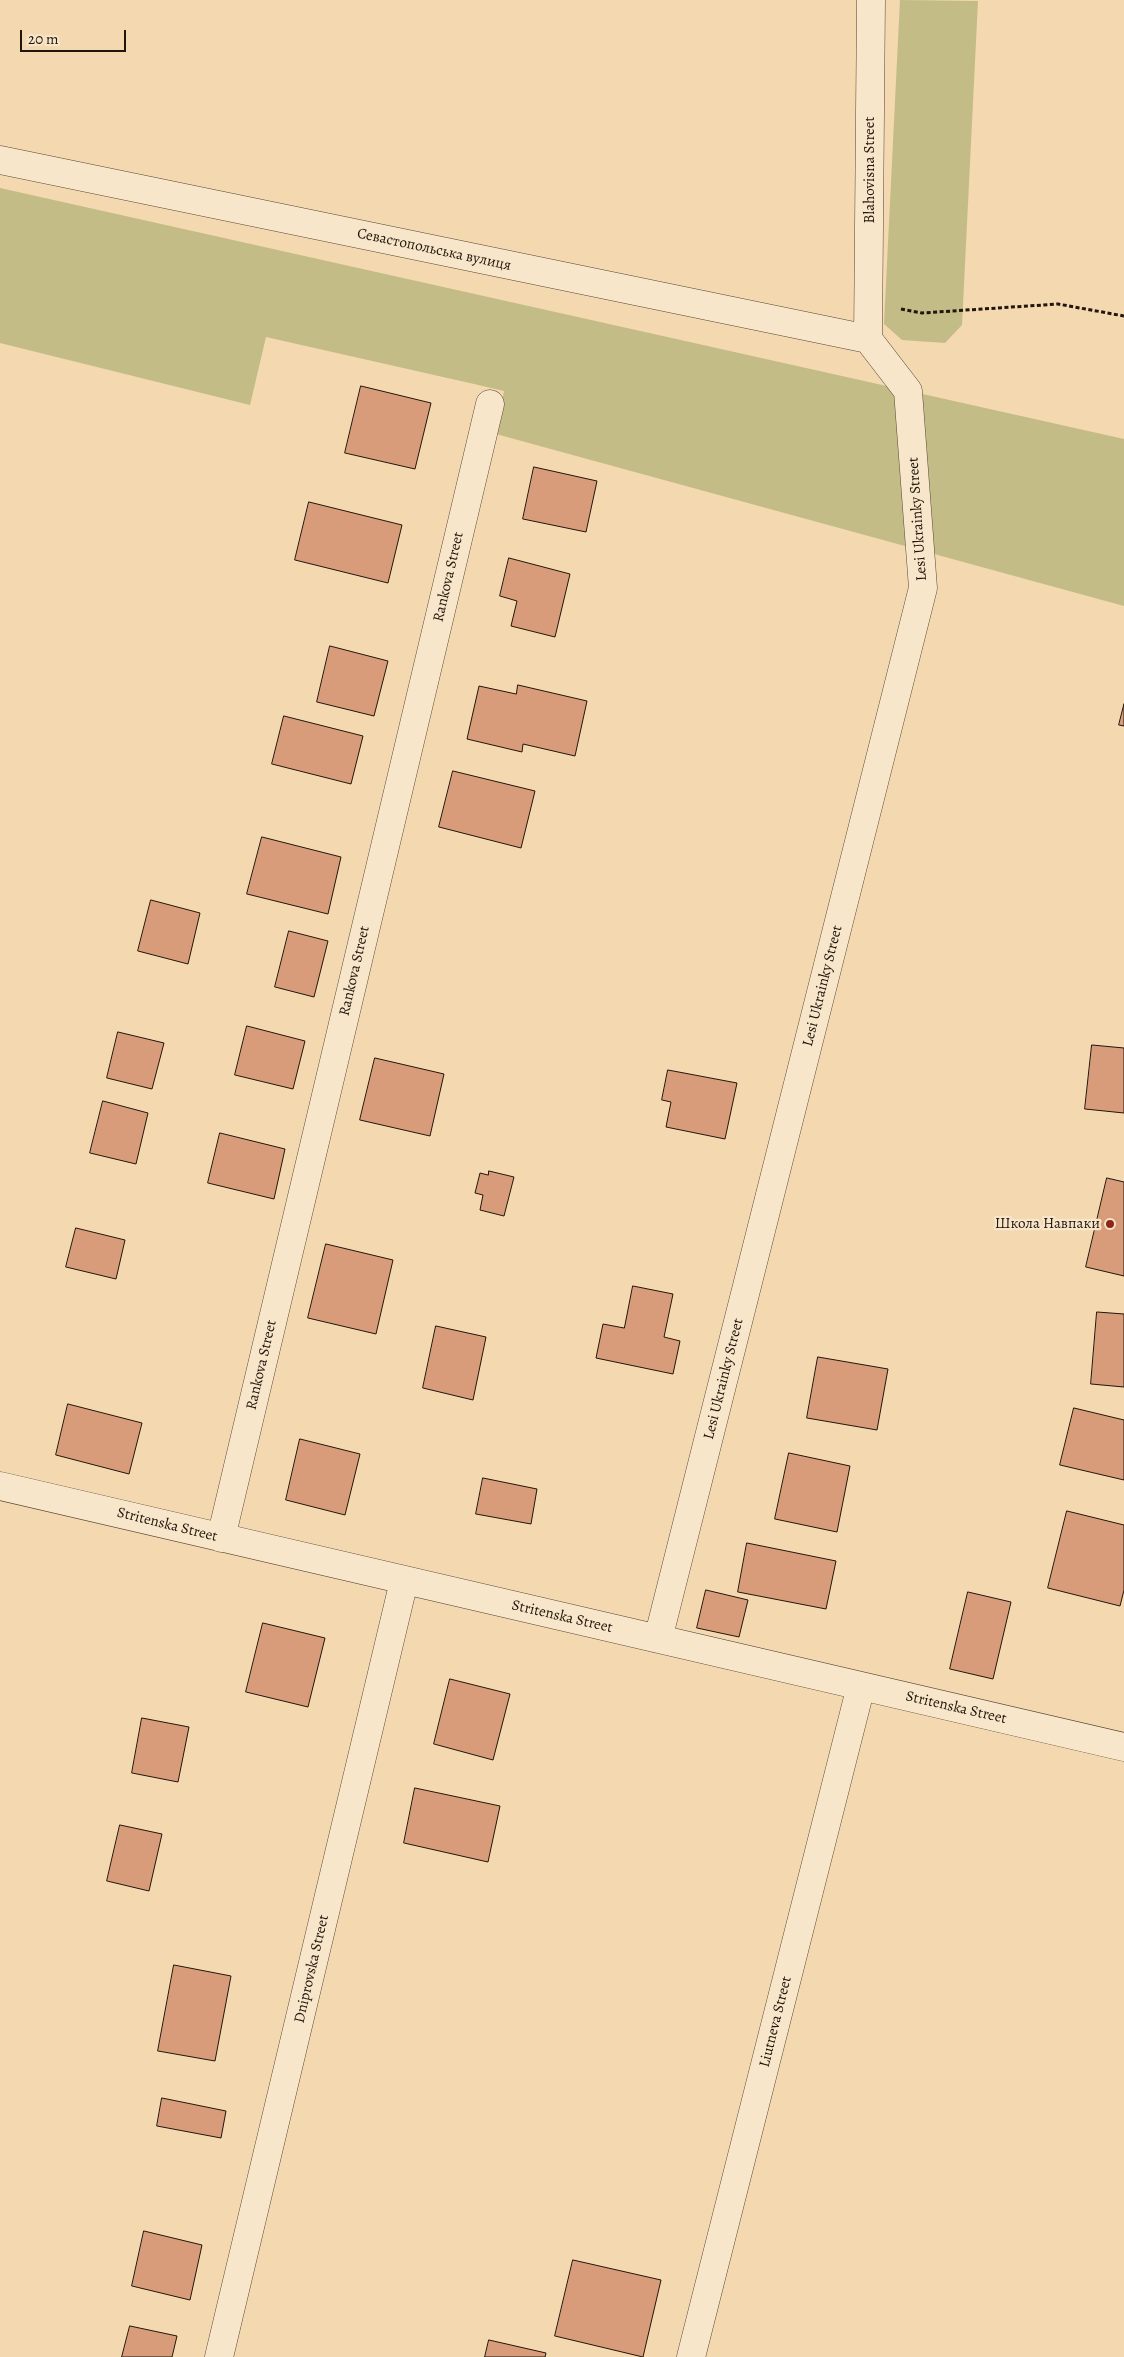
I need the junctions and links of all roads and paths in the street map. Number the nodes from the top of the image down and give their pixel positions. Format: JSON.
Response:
{"nodes":[{"id":1,"x":871,"y":0,"type":"edge"},
{"id":2,"x":0,"y":160,"type":"edge"},
{"id":3,"x":869,"y":303,"type":"junction"},
{"id":4,"x":1124,"y":316,"type":"edge"},
{"id":5,"x":868,"y":339,"type":"junction"},
{"id":6,"x":490,"y":404,"type":"dead end"},
{"id":7,"x":0,"y":1486,"type":"edge"},
{"id":8,"x":221,"y":1538,"type":"junction"},
{"id":9,"x":404,"y":1581,"type":"junction"},
{"id":10,"x":658,"y":1640,"type":"junction"},
{"id":11,"x":861,"y":1686,"type":"junction"},
{"id":12,"x":1124,"y":1747,"type":"edge"},
{"id":13,"x":219,"y":2357,"type":"edge"},
{"id":14,"x":692,"y":2357,"type":"edge"}],
"edges":[{"from":1,"to":3,"type":"street","name":"Blahovisna Street"},
{"from":2,"to":5,"type":"street","name":"Севастопольська вулиця"},
{"from":3,"to":4,"type":"path"},
{"from":3,"to":5,"type":"street","name":"Blahovisna Street"},
{"from":5,"to":10,"type":"street","name":"Lesi Ukrainky Street"},
{"from":6,"to":8,"type":"street","name":"Rankova Street"},
{"from":7,"to":8,"type":"street","name":"Stritenska Street"},
{"from":8,"to":9,"type":"street","name":"Stritenska Street"},
{"from":9,"to":10,"type":"street","name":"Stritenska Street"},
{"from":9,"to":13,"type":"street","name":"Dniprovska Street"},
{"from":10,"to":11,"type":"street","name":"Stritenska Street"},
{"from":11,"to":12,"type":"street","name":"Stritenska Street"},
{"from":11,"to":14,"type":"street","name":"Liutneva Street"}]}
